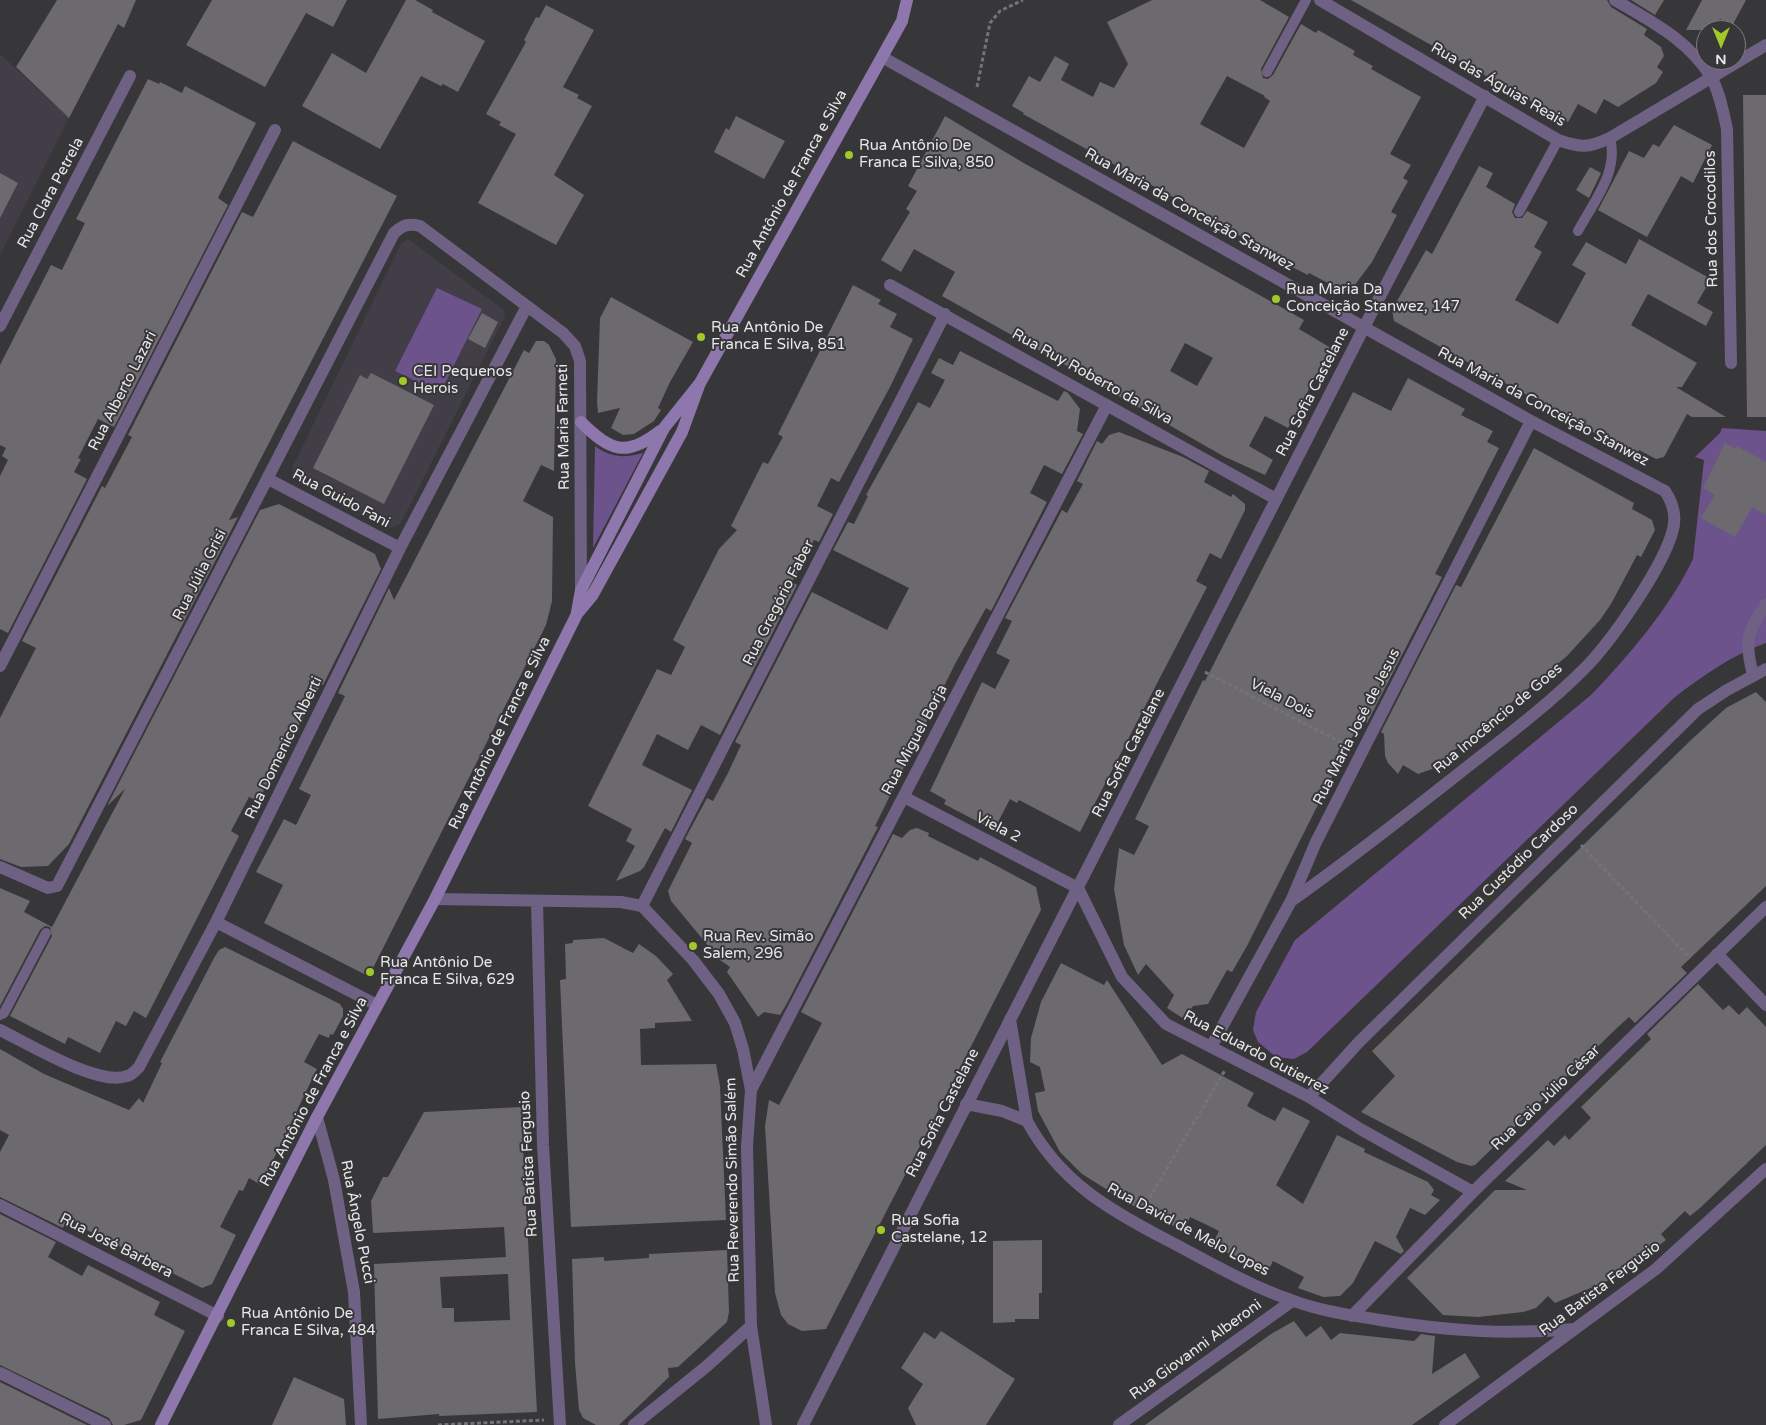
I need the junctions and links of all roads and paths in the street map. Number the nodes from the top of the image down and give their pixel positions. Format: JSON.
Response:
{"nodes":[{"id":1,"x":907,"y":0,"type":"edge"},
{"id":2,"x":1024,"y":0,"type":"edge"},
{"id":3,"x":1306,"y":0,"type":"edge"},
{"id":4,"x":1320,"y":0,"type":"edge"},
{"id":5,"x":1615,"y":0,"type":"edge"},
{"id":6,"x":1766,"y":45,"type":"edge"},
{"id":7,"x":882,"y":57,"type":"junction"},
{"id":8,"x":1267,"y":72,"type":"dead end"},
{"id":9,"x":130,"y":76,"type":"dead end"},
{"id":10,"x":1711,"y":78,"type":"junction"},
{"id":11,"x":977,"y":87,"type":"dead end"},
{"id":12,"x":1486,"y":96,"type":"junction"},
{"id":13,"x":275,"y":130,"type":"dead end"},
{"id":14,"x":1610,"y":138,"type":"junction"},
{"id":15,"x":1558,"y":140,"type":"junction"},
{"id":16,"x":1519,"y":212,"type":"dead end"},
{"id":17,"x":403,"y":225,"type":"joint"},
{"id":18,"x":1578,"y":231,"type":"dead end"},
{"id":19,"x":890,"y":285,"type":"dead end"},
{"id":20,"x":527,"y":306,"type":"junction"},
{"id":21,"x":945,"y":314,"type":"junction"},
{"id":22,"x":0,"y":326,"type":"edge"},
{"id":23,"x":1364,"y":327,"type":"junction"},
{"id":24,"x":1730,"y":363,"type":"dead end"},
{"id":25,"x":700,"y":383,"type":"junction"},
{"id":26,"x":1107,"y":404,"type":"junction"},
{"id":27,"x":1531,"y":421,"type":"junction"},
{"id":28,"x":581,"y":422,"type":"junction"},
{"id":29,"x":664,"y":428,"type":"junction"},
{"id":30,"x":268,"y":479,"type":"junction"},
{"id":31,"x":1665,"y":491,"type":"joint"},
{"id":32,"x":1276,"y":499,"type":"junction"},
{"id":33,"x":400,"y":548,"type":"junction"},
{"id":34,"x":586,"y":593,"type":"junction"},
{"id":35,"x":1766,"y":604,"type":"edge"},
{"id":36,"x":1191,"y":665,"type":"junction"},
{"id":37,"x":0,"y":666,"type":"edge"},
{"id":38,"x":1766,"y":669,"type":"edge"},
{"id":39,"x":1753,"y":675,"type":"junction"},
{"id":40,"x":1362,"y":753,"type":"junction"},
{"id":41,"x":904,"y":797,"type":"junction"},
{"id":42,"x":1570,"y":834,"type":"junction"},
{"id":43,"x":0,"y":867,"type":"edge"},
{"id":44,"x":1078,"y":888,"type":"junction"},
{"id":45,"x":435,"y":899,"type":"junction"},
{"id":46,"x":537,"y":901,"type":"junction"},
{"id":47,"x":1291,"y":902,"type":"junction"},
{"id":48,"x":642,"y":906,"type":"junction"},
{"id":49,"x":1766,"y":907,"type":"edge"},
{"id":50,"x":216,"y":922,"type":"junction"},
{"id":51,"x":46,"y":933,"type":"dead end"},
{"id":52,"x":1717,"y":954,"type":"junction"},
{"id":53,"x":1702,"y":969,"type":"junction"},
{"id":54,"x":377,"y":1005,"type":"junction"},
{"id":55,"x":1766,"y":1005,"type":"edge"},
{"id":56,"x":0,"y":1015,"type":"edge"},
{"id":57,"x":1010,"y":1020,"type":"junction"},
{"id":58,"x":0,"y":1030,"type":"edge"},
{"id":59,"x":1211,"y":1047,"type":"junction"},
{"id":60,"x":1232,"y":1059,"type":"junction"},
{"id":61,"x":751,"y":1090,"type":"junction"},
{"id":62,"x":1309,"y":1097,"type":"junction"},
{"id":63,"x":966,"y":1104,"type":"junction"},
{"id":64,"x":318,"y":1117,"type":"junction"},
{"id":65,"x":1027,"y":1121,"type":"junction"},
{"id":66,"x":1766,"y":1169,"type":"edge"},
{"id":67,"x":1472,"y":1192,"type":"junction"},
{"id":68,"x":0,"y":1205,"type":"edge"},
{"id":69,"x":1135,"y":1223,"type":"junction"},
{"id":70,"x":1292,"y":1300,"type":"junction"},
{"id":71,"x":218,"y":1316,"type":"junction"},
{"id":72,"x":1352,"y":1316,"type":"junction"},
{"id":73,"x":751,"y":1326,"type":"junction"},
{"id":74,"x":1575,"y":1329,"type":"junction"},
{"id":75,"x":0,"y":1372,"type":"edge"},
{"id":76,"x":560,"y":1422,"type":"edge"},
{"id":77,"x":105,"y":1425,"type":"edge"},
{"id":78,"x":162,"y":1425,"type":"edge"},
{"id":79,"x":361,"y":1425,"type":"edge"},
{"id":80,"x":438,"y":1425,"type":"edge"},
{"id":81,"x":634,"y":1425,"type":"edge"},
{"id":82,"x":766,"y":1425,"type":"edge"},
{"id":83,"x":802,"y":1425,"type":"edge"},
{"id":84,"x":1119,"y":1425,"type":"edge"},
{"id":85,"x":1445,"y":1425,"type":"edge"}],
"edges":[{"from":1,"to":7,"type":"main road","name":"Rua Antônio de Franca e Silva"},
{"from":2,"to":11,"type":"path"},
{"from":3,"to":8,"type":"lane"},
{"from":4,"to":12,"type":"street","name":"Rua das Águias Reais"},
{"from":5,"to":10,"type":"street","name":"Rua dos Crocodilos"},
{"from":6,"to":10,"type":"street","name":"Rua das Águias Reais"},
{"from":7,"to":23,"type":"street","name":"Rua Maria da Conceição Stanwez"},
{"from":7,"to":25,"type":"main road","name":"Rua Antônio de Franca e Silva"},
{"from":9,"to":22,"type":"street","name":"Rua Clara Petrela"},
{"from":10,"to":14,"type":"street","name":"Rua das Águias Reais"},
{"from":10,"to":24,"type":"street","name":"Rua dos Crocodilos"},
{"from":12,"to":15,"type":"street","name":"Rua das Águias Reais"},
{"from":12,"to":23,"type":"street","name":"Rua Sofia Castelane"},
{"from":13,"to":37,"type":"street","name":"Rua Alberto Lazari"},
{"from":14,"to":15,"type":"street","name":"Rua das Águias Reais"},
{"from":14,"to":18,"type":"lane"},
{"from":15,"to":16,"type":"lane"},
{"from":17,"to":20,"type":"street","name":"Rua Maria Farneti"},
{"from":17,"to":30,"type":"street","name":"Rua Júlia Grisi"},
{"from":19,"to":21,"type":"street","name":"Rua Ruy Roberto da Silva"},
{"from":20,"to":28,"type":"street","name":"Rua Maria Farneti"},
{"from":20,"to":33,"type":"street","name":"Rua Domenico Alberti"},
{"from":21,"to":26,"type":"street","name":"Rua Ruy Roberto da Silva"},
{"from":21,"to":48,"type":"street","name":"Rua Gregório Faber"},
{"from":23,"to":27,"type":"street","name":"Rua Maria da Conceição Stanwez"},
{"from":23,"to":32,"type":"street","name":"Rua Sofia Castelane"},
{"from":25,"to":29,"type":"main road","name":"Rua Antônio de Franca e Silva"},
{"from":25,"to":34,"type":"main road","name":"Rua Antônio de Franca e Silva"},
{"from":26,"to":32,"type":"street","name":"Rua Ruy Roberto da Silva"},
{"from":26,"to":41,"type":"street","name":"Rua Miguel Borja"},
{"from":27,"to":31,"type":"street","name":"Rua Maria da Conceição Stanwez"},
{"from":27,"to":40,"type":"street","name":"Rua Maria José de Jesus"},
{"from":28,"to":29,"type":"main road"},
{"from":28,"to":34,"type":"street","name":"Rua Maria Farneti"},
{"from":29,"to":34,"type":"main road","name":"Rua Antônio de Franca e Silva"},
{"from":30,"to":33,"type":"street","name":"Rua Guido Fani"},
{"from":30,"to":43,"type":"street","name":"Rua Júlia Grisi"},
{"from":31,"to":47,"type":"street","name":"Rua Inocêncio de Goes"},
{"from":32,"to":36,"type":"street","name":"Rua Sofia Castelane"},
{"from":33,"to":50,"type":"street","name":"Rua Domenico Alberti"},
{"from":34,"to":45,"type":"main road","name":"Rua Antônio de Franca e Silva"},
{"from":35,"to":39,"type":"street"},
{"from":36,"to":40,"type":"path","name":"Viela Dois"},
{"from":36,"to":44,"type":"street","name":"Rua Sofia Castelane"},
{"from":38,"to":39,"type":"street","name":"Rua Custódio Cardoso"},
{"from":39,"to":42,"type":"street","name":"Rua Custódio Cardoso"},
{"from":40,"to":47,"type":"street","name":"Rua Maria José de Jesus"},
{"from":41,"to":44,"type":"street","name":"Viela 2"},
{"from":41,"to":61,"type":"street","name":"Rua Miguel Borja"},
{"from":42,"to":53,"type":"path"},
{"from":42,"to":62,"type":"street","name":"Rua Custódio Cardoso"},
{"from":44,"to":57,"type":"street","name":"Rua Sofia Castelane"},
{"from":44,"to":59,"type":"street","name":"Rua Eduardo Gutierrez"},
{"from":45,"to":46,"type":"street"},
{"from":45,"to":54,"type":"main road","name":"Rua Antônio de Franca e Silva"},
{"from":46,"to":48,"type":"street"},
{"from":46,"to":76,"type":"street","name":"Rua Batista Fergusio"},
{"from":47,"to":59,"type":"street","name":"Rua Maria José de Jesus"},
{"from":48,"to":61,"type":"street","name":"Rua Reverendo Simão Salém"},
{"from":49,"to":52,"type":"street","name":"Rua Caio Júlio César"},
{"from":50,"to":54,"type":"street"},
{"from":50,"to":58,"type":"street","name":"Rua Domenico Alberti"},
{"from":51,"to":56,"type":"lane"},
{"from":52,"to":53,"type":"street","name":"Rua Caio Júlio César"},
{"from":52,"to":55,"type":"street"},
{"from":53,"to":67,"type":"street","name":"Rua Caio Júlio César"},
{"from":54,"to":64,"type":"main road","name":"Rua Antônio de Franca e Silva"},
{"from":57,"to":63,"type":"street","name":"Rua Sofia Castelane"},
{"from":57,"to":65,"type":"street","name":"Rua David de Melo Lopes"},
{"from":59,"to":60,"type":"street","name":"Rua Eduardo Gutierrez"},
{"from":60,"to":62,"type":"street","name":"Rua Eduardo Gutierrez"},
{"from":60,"to":69,"type":"path"},
{"from":61,"to":73,"type":"street","name":"Rua Reverendo Simão Salém"},
{"from":62,"to":67,"type":"street","name":"Rua Eduardo Gutierrez"},
{"from":63,"to":65,"type":"street"},
{"from":63,"to":83,"type":"street","name":"Rua Sofia Castelane"},
{"from":64,"to":71,"type":"main road","name":"Rua Antônio de Franca e Silva"},
{"from":64,"to":79,"type":"street","name":"Rua Ângelo Pucci"},
{"from":65,"to":69,"type":"street","name":"Rua David de Melo Lopes"},
{"from":66,"to":74,"type":"street","name":"Rua Batista Fergusio"},
{"from":67,"to":72,"type":"street","name":"Rua Caio Júlio César"},
{"from":68,"to":71,"type":"street","name":"Rua José Barbera"},
{"from":69,"to":70,"type":"street","name":"Rua David de Melo Lopes"},
{"from":70,"to":72,"type":"street","name":"Rua David de Melo Lopes"},
{"from":70,"to":84,"type":"street","name":"Rua Giovanni Alberoni"},
{"from":71,"to":78,"type":"main road","name":"Rua Antônio de Franca e Silva"},
{"from":72,"to":74,"type":"street","name":"Rua David de Melo Lopes"},
{"from":73,"to":81,"type":"street"},
{"from":73,"to":82,"type":"street","name":"Rua Reverendo Simão Salém"},
{"from":74,"to":85,"type":"street","name":"Rua Batista Fergusio"},
{"from":75,"to":77,"type":"street"},
{"from":76,"to":80,"type":"path"}]}
